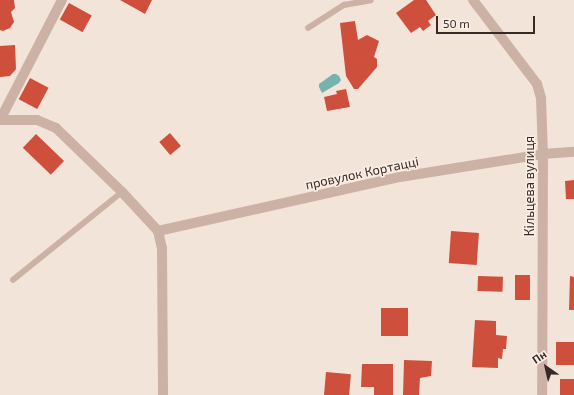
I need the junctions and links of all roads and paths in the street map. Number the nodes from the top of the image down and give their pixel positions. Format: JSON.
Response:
{"nodes":[{"id":1,"x":62,"y":0,"type":"edge"},
{"id":2,"x":371,"y":0,"type":"edge"},
{"id":3,"x":473,"y":0,"type":"edge"},
{"id":4,"x":308,"y":28,"type":"dead end"},
{"id":5,"x":0,"y":120,"type":"edge"},
{"id":6,"x":574,"y":152,"type":"edge"},
{"id":7,"x":543,"y":154,"type":"junction"},
{"id":8,"x":122,"y":192,"type":"junction"},
{"id":9,"x":158,"y":231,"type":"junction"},
{"id":10,"x":13,"y":280,"type":"dead end"},
{"id":11,"x":163,"y":395,"type":"edge"},
{"id":12,"x":542,"y":395,"type":"edge"}],
"edges":[{"from":1,"to":5,"type":"street"},
{"from":2,"to":4,"type":"lane"},
{"from":3,"to":7,"type":"street","name":"Кільцева вулиця"},
{"from":5,"to":8,"type":"street"},
{"from":6,"to":7,"type":"street","name":"провулок Кортацці"},
{"from":7,"to":9,"type":"street","name":"провулок Кортацці"},
{"from":7,"to":12,"type":"street","name":"Кільцева вулиця"},
{"from":8,"to":9,"type":"street"},
{"from":8,"to":10,"type":"lane"},
{"from":9,"to":11,"type":"street"}]}
